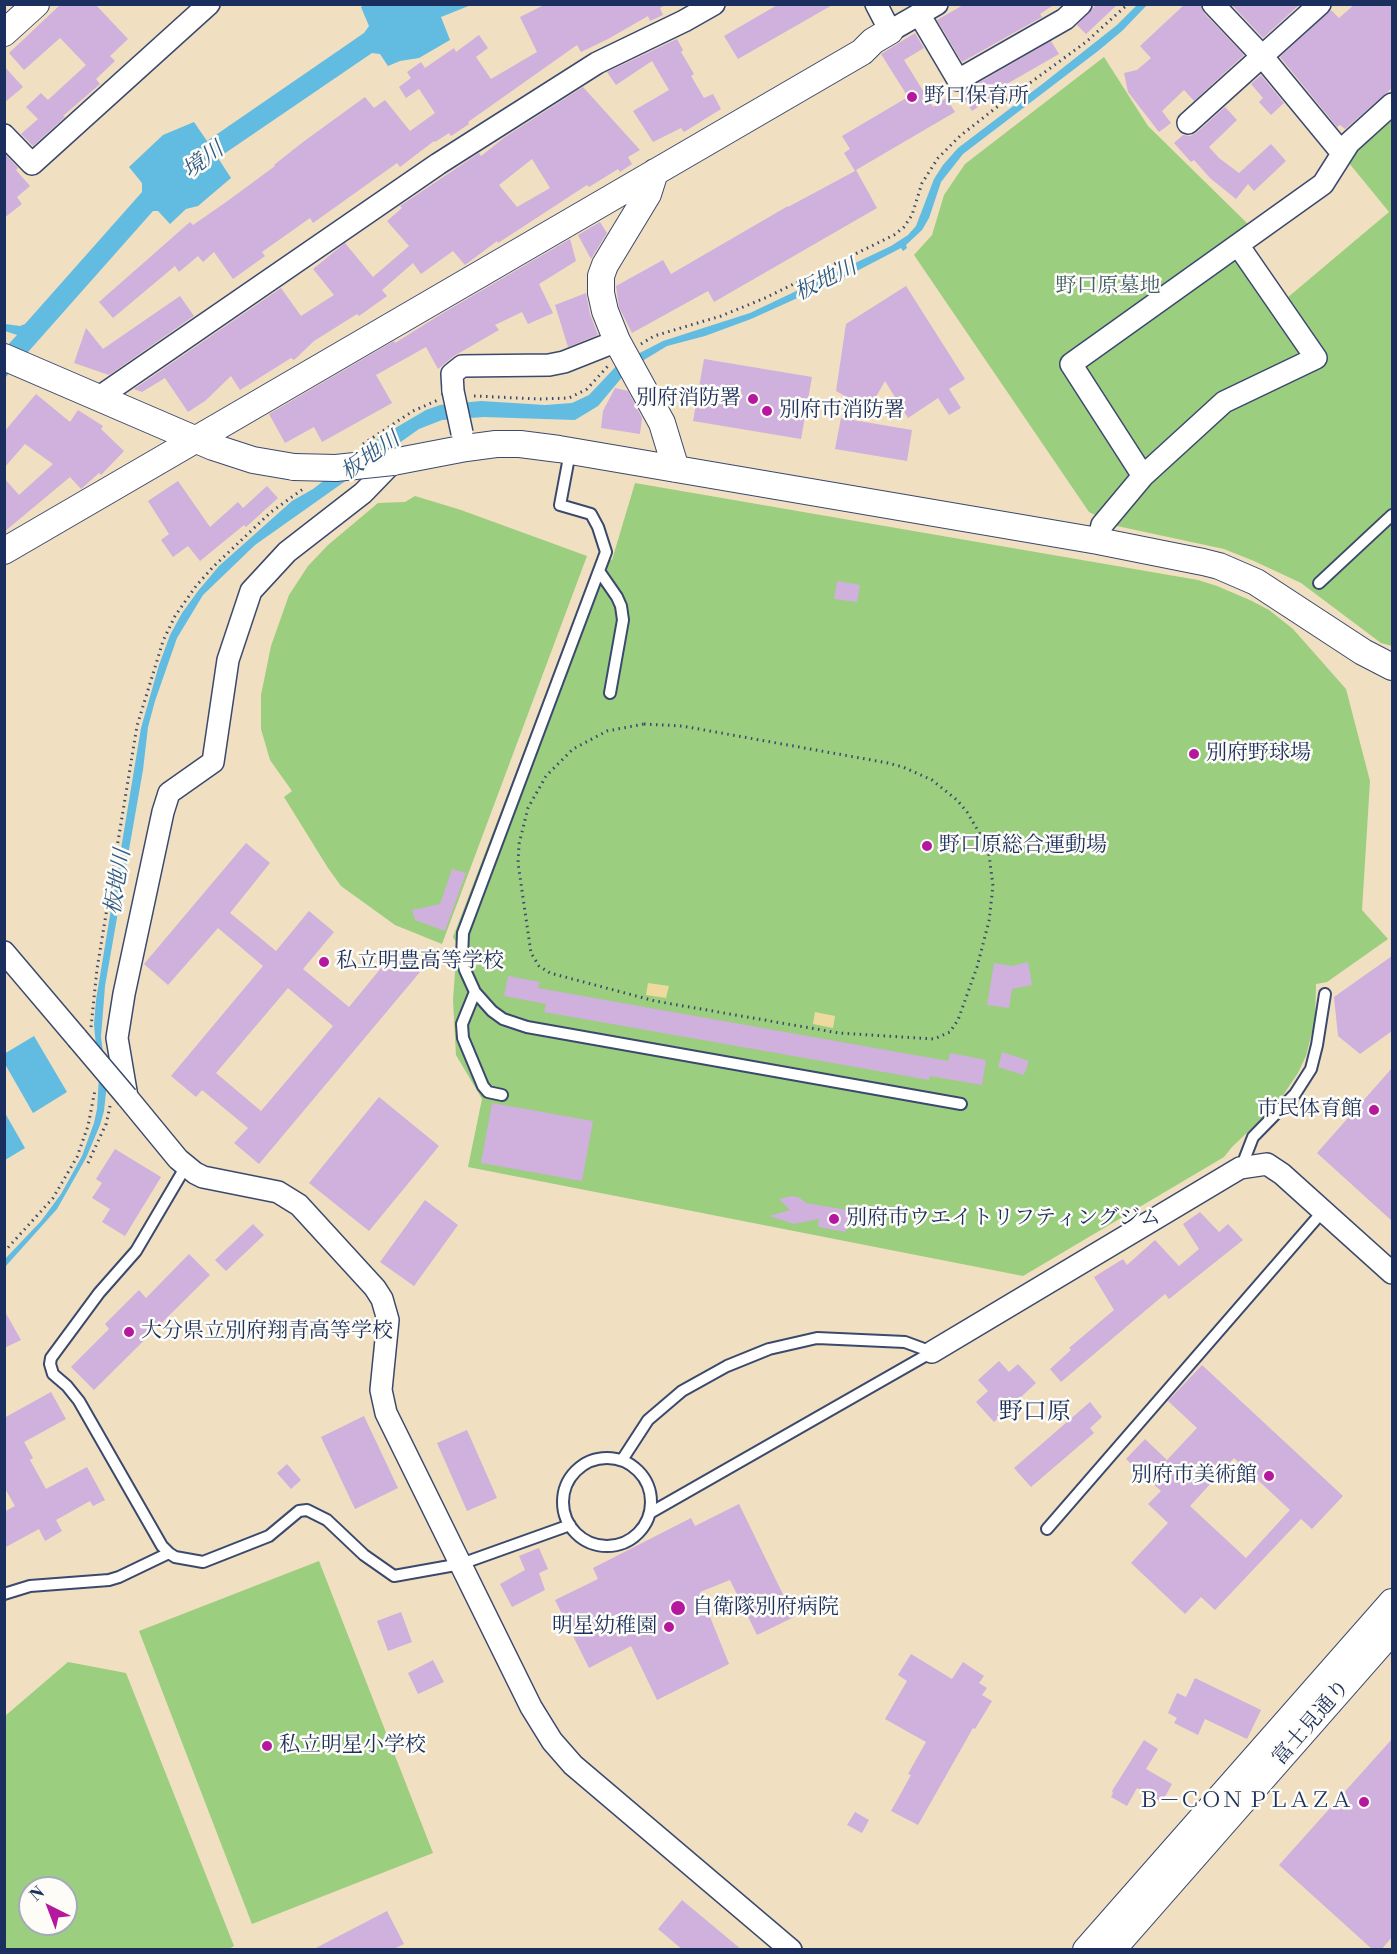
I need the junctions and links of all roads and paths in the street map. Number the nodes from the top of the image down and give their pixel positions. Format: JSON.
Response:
{"nodes":[{"id":1,"x":36,"y":4,"type":"edge"},
{"id":2,"x":209,"y":4,"type":"edge"},
{"id":3,"x":714,"y":4,"type":"edge"},
{"id":4,"x":876,"y":4,"type":"edge"},
{"id":5,"x":1081,"y":4,"type":"edge"},
{"id":6,"x":1128,"y":4,"type":"edge"},
{"id":7,"x":1213,"y":4,"type":"edge"},
{"id":8,"x":1320,"y":4,"type":"edge"},
{"id":9,"x":928,"y":9,"type":"edge"},
{"id":10,"x":890,"y":31,"type":"junction"},
{"id":11,"x":4,"y":33,"type":"edge"},
{"id":12,"x":1262,"y":56,"type":"junction"},
{"id":13,"x":1392,"y":104,"type":"edge"},
{"id":14,"x":1188,"y":123,"type":"dead end"},
{"id":15,"x":4,"y":135,"type":"edge"},
{"id":16,"x":1342,"y":153,"type":"junction"},
{"id":17,"x":655,"y":172,"type":"junction"},
{"id":18,"x":1238,"y":245,"type":"junction"},
{"id":19,"x":626,"y":348,"type":"junction"},
{"id":20,"x":4,"y":357,"type":"edge"},
{"id":21,"x":98,"y":398,"type":"junction"},
{"id":22,"x":196,"y":440,"type":"junction"},
{"id":23,"x":464,"y":440,"type":"junction"},
{"id":24,"x":571,"y":451,"type":"junction"},
{"id":25,"x":393,"y":462,"type":"junction"},
{"id":26,"x":676,"y":469,"type":"junction"},
{"id":27,"x":1143,"y":476,"type":"junction"},
{"id":28,"x":1392,"y":515,"type":"edge"},
{"id":29,"x":1098,"y":541,"type":"junction"},
{"id":30,"x":4,"y":551,"type":"edge"},
{"id":31,"x":600,"y":571,"type":"junction"},
{"id":32,"x":1319,"y":583,"type":"dead end"},
{"id":33,"x":1392,"y":667,"type":"edge"},
{"id":34,"x":610,"y":693,"type":"dead end"},
{"id":35,"x":4,"y":952,"type":"edge"},
{"id":36,"x":475,"y":992,"type":"junction"},
{"id":37,"x":1325,"y":994,"type":"dead end"},
{"id":38,"x":958,"y":1020,"type":"joint"},
{"id":39,"x":502,"y":1095,"type":"dead end"},
{"id":40,"x":123,"y":1102,"type":"junction"},
{"id":41,"x":961,"y":1104,"type":"dead end"},
{"id":42,"x":88,"y":1163,"type":"dead end"},
{"id":43,"x":186,"y":1166,"type":"junction"},
{"id":44,"x":1240,"y":1168,"type":"junction"},
{"id":45,"x":1323,"y":1211,"type":"junction"},
{"id":46,"x":1392,"y":1273,"type":"edge"},
{"id":47,"x":932,"y":1352,"type":"junction"},
{"id":48,"x":622,"y":1460,"type":"junction"},
{"id":49,"x":650,"y":1513,"type":"junction"},
{"id":50,"x":570,"y":1525,"type":"junction"},
{"id":51,"x":1047,"y":1528,"type":"dead end"},
{"id":52,"x":168,"y":1553,"type":"junction"},
{"id":53,"x":461,"y":1564,"type":"junction"},
{"id":54,"x":4,"y":1594,"type":"edge"},
{"id":55,"x":1392,"y":1602,"type":"edge"},
{"id":56,"x":1392,"y":1631,"type":"edge"},
{"id":57,"x":791,"y":1950,"type":"edge"},
{"id":58,"x":1086,"y":1950,"type":"edge"},
{"id":59,"x":1112,"y":1950,"type":"edge"}],
"edges":[{"from":1,"to":11,"type":"street"},
{"from":2,"to":15,"type":"street"},
{"from":3,"to":21,"type":"street"},
{"from":4,"to":10,"type":"street"},
{"from":5,"to":9,"type":"street"},
{"from":6,"to":19,"type":"path"},
{"from":7,"to":12,"type":"street"},
{"from":8,"to":12,"type":"street"},
{"from":9,"to":10,"type":"street"},
{"from":10,"to":17,"type":"street"},
{"from":12,"to":14,"type":"street"},
{"from":12,"to":16,"type":"street"},
{"from":13,"to":16,"type":"street"},
{"from":16,"to":18,"type":"street"},
{"from":17,"to":19,"type":"street"},
{"from":17,"to":22,"type":"street"},
{"from":18,"to":27,"type":"street"},
{"from":18,"to":27,"type":"street"},
{"from":19,"to":23,"type":"street","bridge":true},
{"from":19,"to":26,"type":"street"},
{"from":20,"to":21,"type":"street"},
{"from":21,"to":22,"type":"street"},
{"from":22,"to":25,"type":"street","bridge":true},
{"from":22,"to":30,"type":"street"},
{"from":23,"to":24,"type":"street"},
{"from":23,"to":25,"type":"street"},
{"from":24,"to":26,"type":"street"},
{"from":24,"to":31,"type":"lane"},
{"from":25,"to":40,"type":"street"},
{"from":26,"to":29,"type":"street"},
{"from":27,"to":29,"type":"street"},
{"from":28,"to":32,"type":"lane"},
{"from":29,"to":33,"type":"street"},
{"from":31,"to":34,"type":"lane"},
{"from":31,"to":36,"type":"lane"},
{"from":35,"to":40,"type":"street","bridge":true},
{"from":36,"to":39,"type":"lane"},
{"from":36,"to":41,"type":"lane"},
{"from":37,"to":44,"type":"lane"},
{"from":38,"to":38,"type":"path"},
{"from":40,"to":42,"type":"path"},
{"from":40,"to":43,"type":"street"},
{"from":43,"to":52,"type":"lane"},
{"from":43,"to":53,"type":"street"},
{"from":44,"to":45,"type":"street"},
{"from":44,"to":47,"type":"street"},
{"from":45,"to":46,"type":"street"},
{"from":45,"to":51,"type":"lane"},
{"from":47,"to":48,"type":"lane"},
{"from":47,"to":49,"type":"lane"},
{"from":48,"to":49,"type":"lane"},
{"from":48,"to":50,"type":"lane"},
{"from":49,"to":50,"type":"lane"},
{"from":50,"to":53,"type":"lane"},
{"from":52,"to":53,"type":"lane"},
{"from":52,"to":54,"type":"lane"},
{"from":53,"to":57,"type":"street"},
{"from":55,"to":58,"type":"street"},
{"from":56,"to":59,"type":"street","name":"富士見通り"}]}
